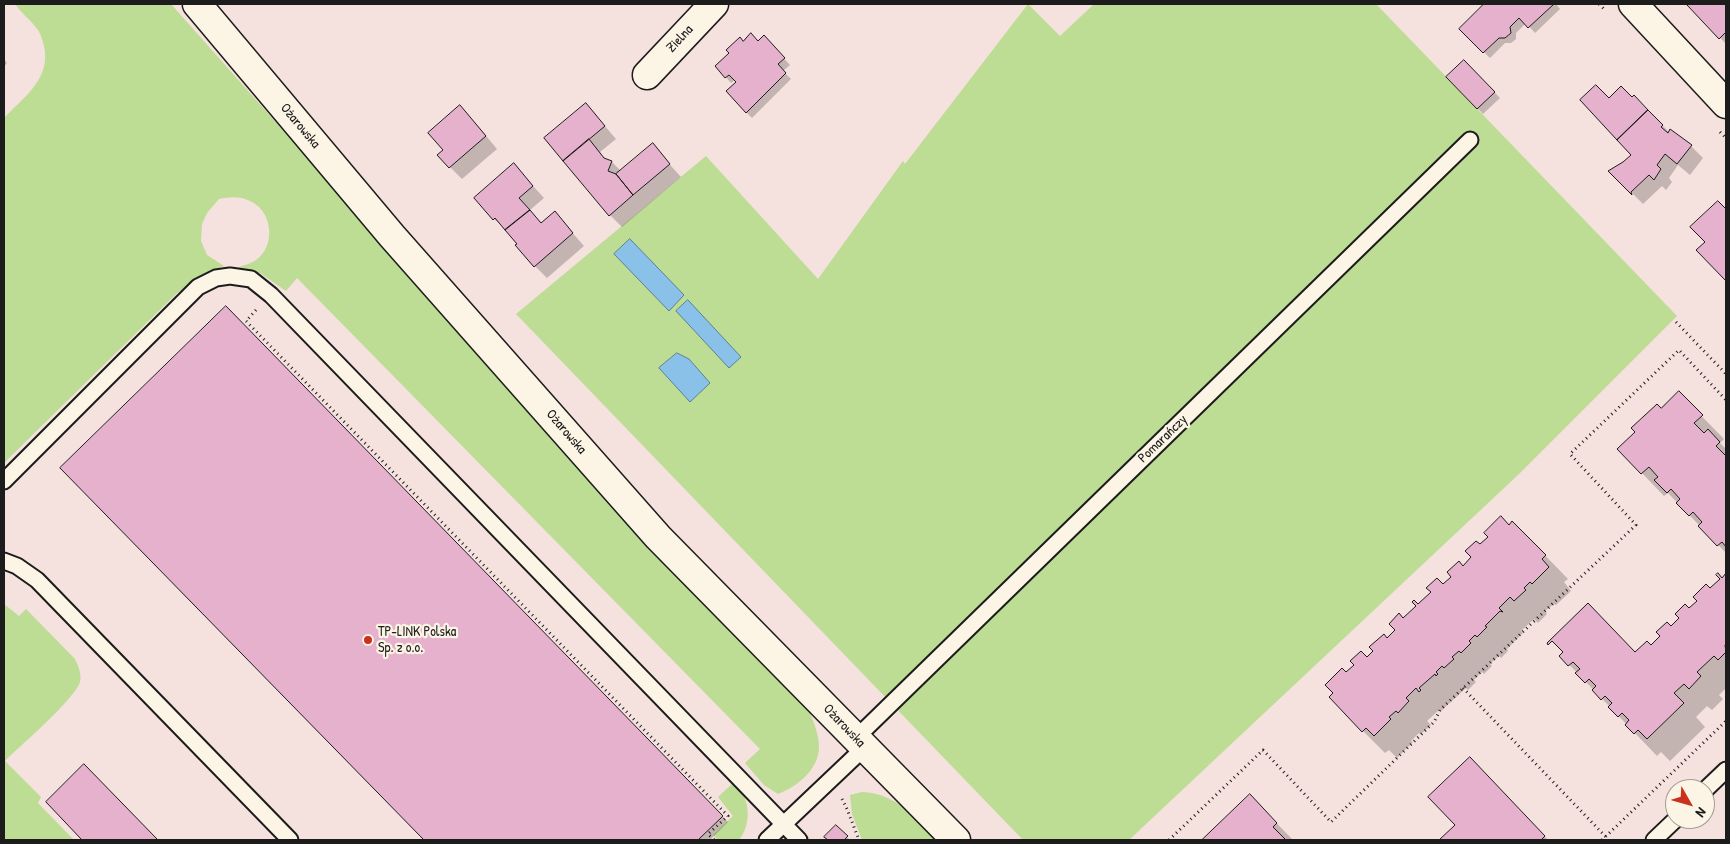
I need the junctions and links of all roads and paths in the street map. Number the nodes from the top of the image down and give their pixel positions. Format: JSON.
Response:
{"nodes":[{"id":1,"x":197,"y":4,"type":"edge"},
{"id":2,"x":714,"y":4,"type":"edge"},
{"id":3,"x":1633,"y":4,"type":"edge"},
{"id":4,"x":647,"y":75,"type":"dead end"},
{"id":5,"x":1726,"y":104,"type":"edge"},
{"id":6,"x":1470,"y":140,"type":"dead end"},
{"id":7,"x":271,"y":295,"type":"junction"},
{"id":8,"x":1676,"y":322,"type":"dead end"},
{"id":9,"x":1726,"y":374,"type":"edge"},
{"id":10,"x":1726,"y":400,"type":"edge"},
{"id":11,"x":4,"y":480,"type":"edge"},
{"id":12,"x":4,"y":561,"type":"edge"},
{"id":13,"x":1463,"y":688,"type":"junction"},
{"id":14,"x":1726,"y":721,"type":"edge"},
{"id":15,"x":860,"y":743,"type":"junction"},
{"id":16,"x":1726,"y":770,"type":"edge"},
{"id":17,"x":831,"y":778,"type":"junction"},
{"id":18,"x":1715,"y":780,"type":"edge"},
{"id":19,"x":783,"y":824,"type":"junction"},
{"id":20,"x":1666,"y":829,"type":"edge"},
{"id":21,"x":1606,"y":837,"type":"junction"},
{"id":22,"x":290,"y":840,"type":"edge"},
{"id":23,"x":714,"y":840,"type":"edge"},
{"id":24,"x":767,"y":840,"type":"edge"},
{"id":25,"x":799,"y":840,"type":"edge"},
{"id":26,"x":859,"y":840,"type":"edge"},
{"id":27,"x":956,"y":840,"type":"edge"},
{"id":28,"x":1169,"y":840,"type":"edge"},
{"id":29,"x":1602,"y":840,"type":"edge"},
{"id":30,"x":1654,"y":840,"type":"edge"}],
"edges":[{"from":1,"to":15,"type":"main road","name":"Ożarowska"},
{"from":2,"to":4,"type":"main road","name":"Zielna"},
{"from":3,"to":5,"type":"main road"},
{"from":6,"to":15,"type":"lane","name":"Pomarańczy"},
{"from":7,"to":11,"type":"lane"},
{"from":7,"to":19,"type":"lane"},
{"from":7,"to":23,"type":"path"},
{"from":8,"to":9,"type":"path"},
{"from":10,"to":13,"type":"path"},
{"from":12,"to":22,"type":"lane"},
{"from":13,"to":21,"type":"path"},
{"from":13,"to":28,"type":"path"},
{"from":14,"to":21,"type":"path"},
{"from":15,"to":17,"type":"lane","name":"Pomarańczy"},
{"from":15,"to":27,"type":"main road","name":"Ożarowska"},
{"from":16,"to":18,"type":"lane"},
{"from":17,"to":19,"type":"lane","name":"Pomarańczy"},
{"from":17,"to":26,"type":"path"},
{"from":19,"to":24,"type":"lane","name":"Pomarańczy"},
{"from":19,"to":25,"type":"lane"},
{"from":20,"to":30,"type":"lane"},
{"from":21,"to":29,"type":"path"}]}
